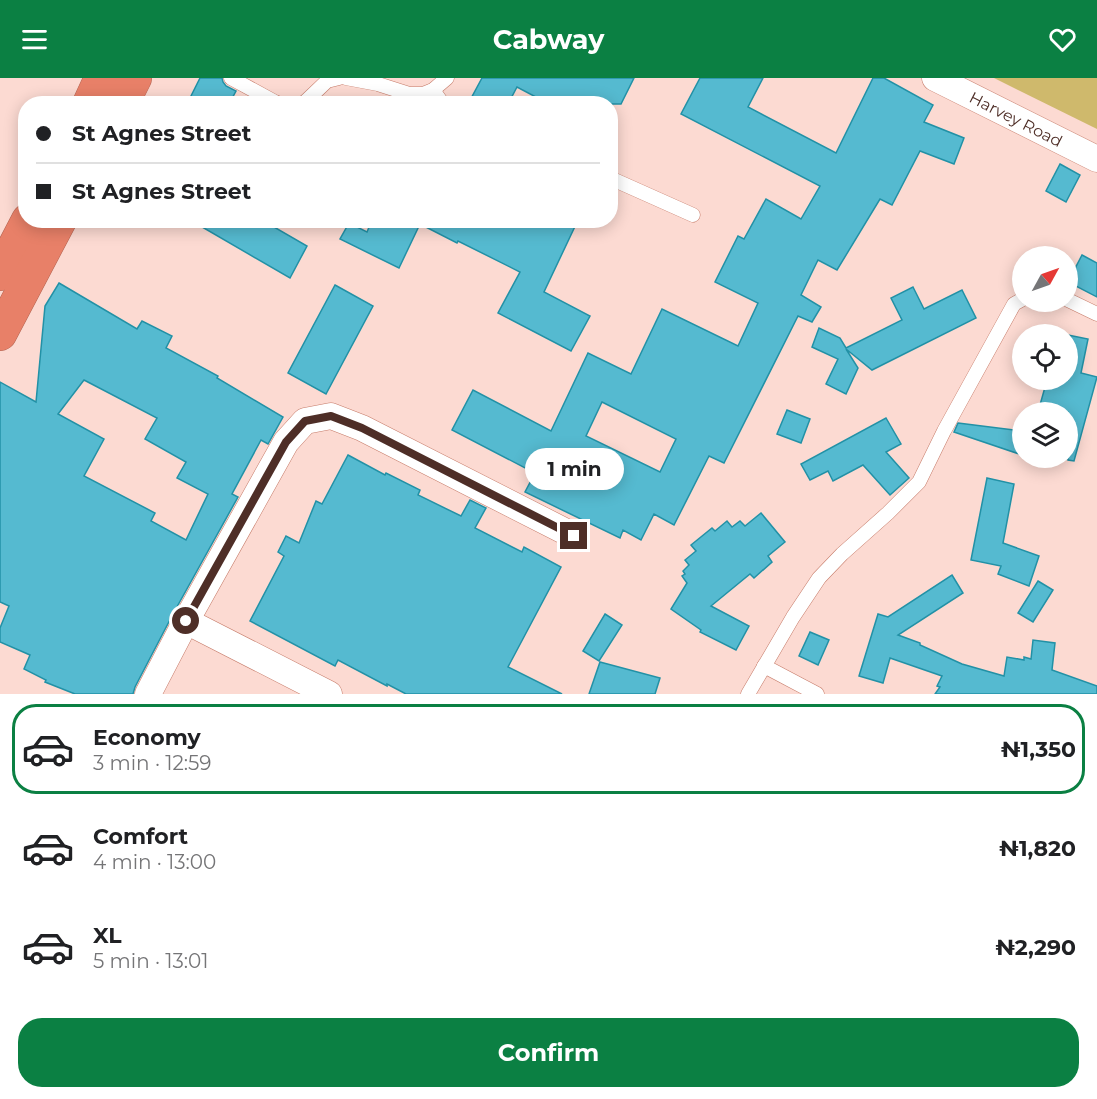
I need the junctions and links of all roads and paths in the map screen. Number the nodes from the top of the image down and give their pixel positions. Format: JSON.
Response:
{"nodes":[{"id":1,"x":101,"y":78,"type":"edge"},
{"id":2,"x":135,"y":78,"type":"edge"},
{"id":3,"x":231,"y":78,"type":"edge"},
{"id":4,"x":339,"y":78,"type":"edge"},
{"id":5,"x":346,"y":78,"type":"edge"},
{"id":6,"x":447,"y":78,"type":"edge"},
{"id":7,"x":935,"y":78,"type":"edge"},
{"id":8,"x":433,"y":90,"type":"junction"},
{"id":9,"x":93,"y":96,"type":"edge"},
{"id":10,"x":126,"y":96,"type":"edge"},
{"id":11,"x":264,"y":96,"type":"edge"},
{"id":12,"x":311,"y":96,"type":"edge"},
{"id":13,"x":437,"y":96,"type":"edge"},
{"id":14,"x":1097,"y":159,"type":"edge"},
{"id":15,"x":618,"y":182,"type":"edge"},
{"id":16,"x":693,"y":215,"type":"dead end"},
{"id":17,"x":23,"y":228,"type":"edge"},
{"id":18,"x":56,"y":228,"type":"edge"},
{"id":19,"x":4,"y":257,"type":"edge"},
{"id":20,"x":1078,"y":305,"type":"edge"},
{"id":21,"x":1012,"y":308,"type":"edge"},
{"id":22,"x":1097,"y":314,"type":"edge"},
{"id":23,"x":0,"y":334,"type":"edge"},
{"id":24,"x":574,"y":536,"type":"dead end"},
{"id":25,"x":186,"y":621,"type":"junction"},
{"id":26,"x":764,"y":666,"type":"junction"},
{"id":27,"x":148,"y":694,"type":"edge"},
{"id":28,"x":329,"y":694,"type":"edge"},
{"id":29,"x":748,"y":694,"type":"edge"},
{"id":30,"x":817,"y":694,"type":"edge"}],
"edges":[{"from":1,"to":9,"type":"highway"},
{"from":2,"to":10,"type":"highway"},
{"from":3,"to":11,"type":"lane"},
{"from":4,"to":12,"type":"lane"},
{"from":5,"to":8,"type":"lane"},
{"from":6,"to":8,"type":"lane"},
{"from":7,"to":14,"type":"street","name":"Harvey Road"},
{"from":8,"to":13,"type":"lane"},
{"from":15,"to":16,"type":"lane"},
{"from":17,"to":19,"type":"highway"},
{"from":18,"to":23,"type":"highway"},
{"from":20,"to":22,"type":"lane"},
{"from":21,"to":26,"type":"lane"},
{"from":24,"to":25,"type":"street"},
{"from":25,"to":27,"type":"street"},
{"from":25,"to":28,"type":"street"},
{"from":26,"to":29,"type":"lane"},
{"from":26,"to":30,"type":"lane"}]}
